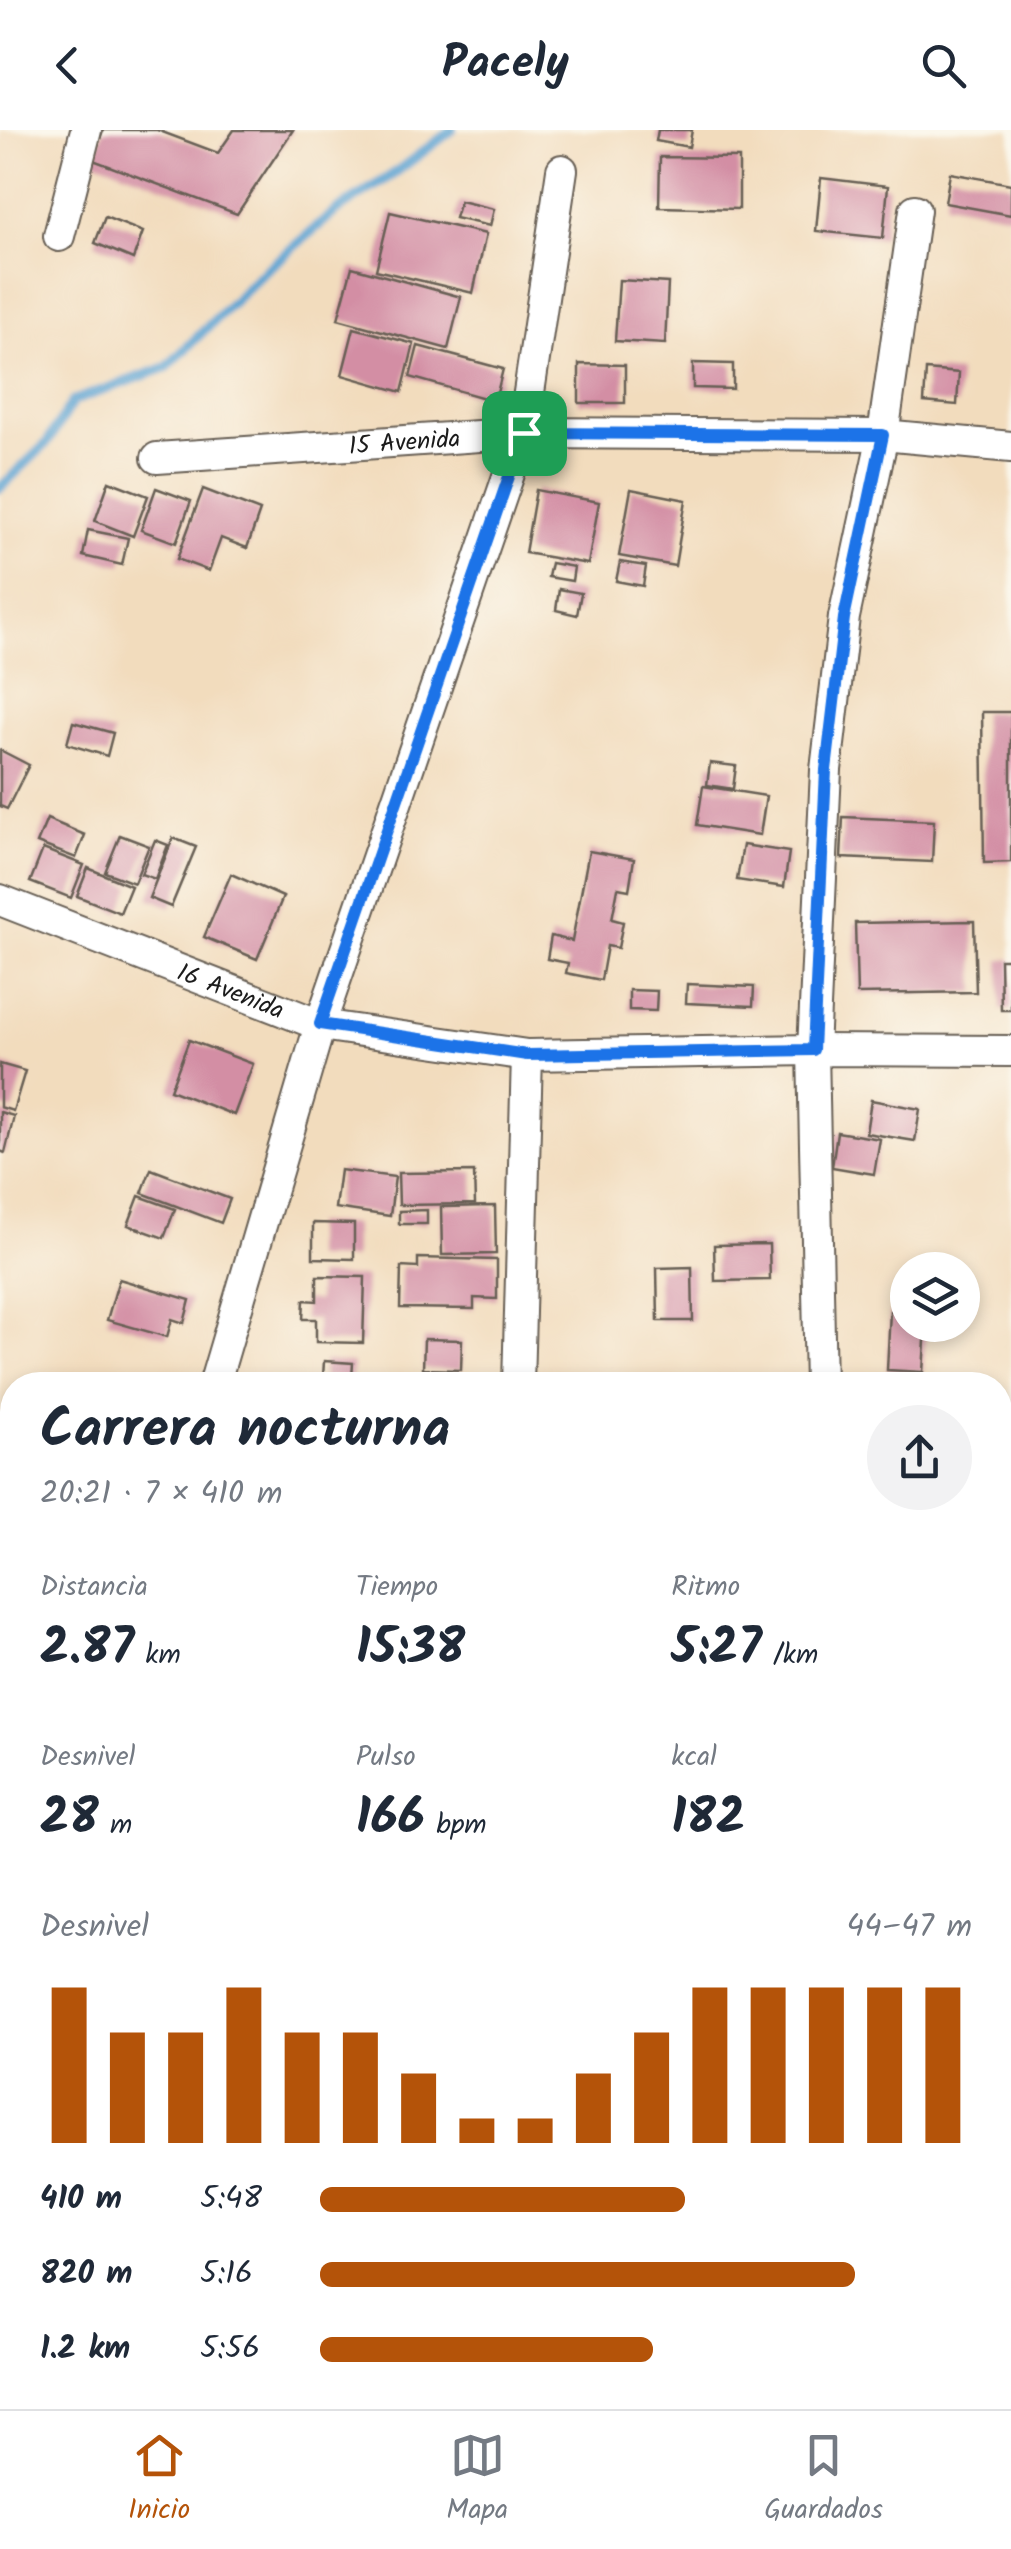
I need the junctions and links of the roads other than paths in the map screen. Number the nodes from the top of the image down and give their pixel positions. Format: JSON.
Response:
{"nodes":[{"id":1,"x":86,"y":130,"type":"edge"},
{"id":2,"x":562,"y":170,"type":"dead end"},
{"id":3,"x":914,"y":210,"type":"dead end"},
{"id":4,"x":59,"y":236,"type":"dead end"},
{"id":5,"x":524,"y":433,"type":"junction"},
{"id":6,"x":883,"y":435,"type":"junction"},
{"id":7,"x":1011,"y":447,"type":"edge"},
{"id":8,"x":157,"y":458,"type":"dead end"},
{"id":9,"x":0,"y":900,"type":"edge"},
{"id":10,"x":320,"y":1024,"type":"junction"},
{"id":11,"x":813,"y":1050,"type":"junction"},
{"id":12,"x":1011,"y":1052,"type":"edge"},
{"id":13,"x":527,"y":1055,"type":"junction"},
{"id":14,"x":218,"y":1372,"type":"edge"},
{"id":15,"x":518,"y":1372,"type":"edge"},
{"id":16,"x":820,"y":1372,"type":"edge"}],
"edges":[{"from":1,"to":4,"type":"street"},
{"from":2,"to":5,"type":"street"},
{"from":3,"to":6,"type":"street"},
{"from":5,"to":6,"type":"street","name":"15 Avenida"},
{"from":5,"to":8,"type":"street","name":"15 Avenida"},
{"from":5,"to":10,"type":"street"},
{"from":6,"to":7,"type":"street","name":"15 Avenida"},
{"from":6,"to":11,"type":"street"},
{"from":9,"to":10,"type":"street","name":"16 Avenida"},
{"from":10,"to":13,"type":"street","name":"16 Avenida"},
{"from":10,"to":14,"type":"street"},
{"from":11,"to":12,"type":"street","name":"16 Avenida"},
{"from":11,"to":13,"type":"street","name":"16 Avenida"},
{"from":11,"to":16,"type":"street"},
{"from":13,"to":15,"type":"street"}]}
